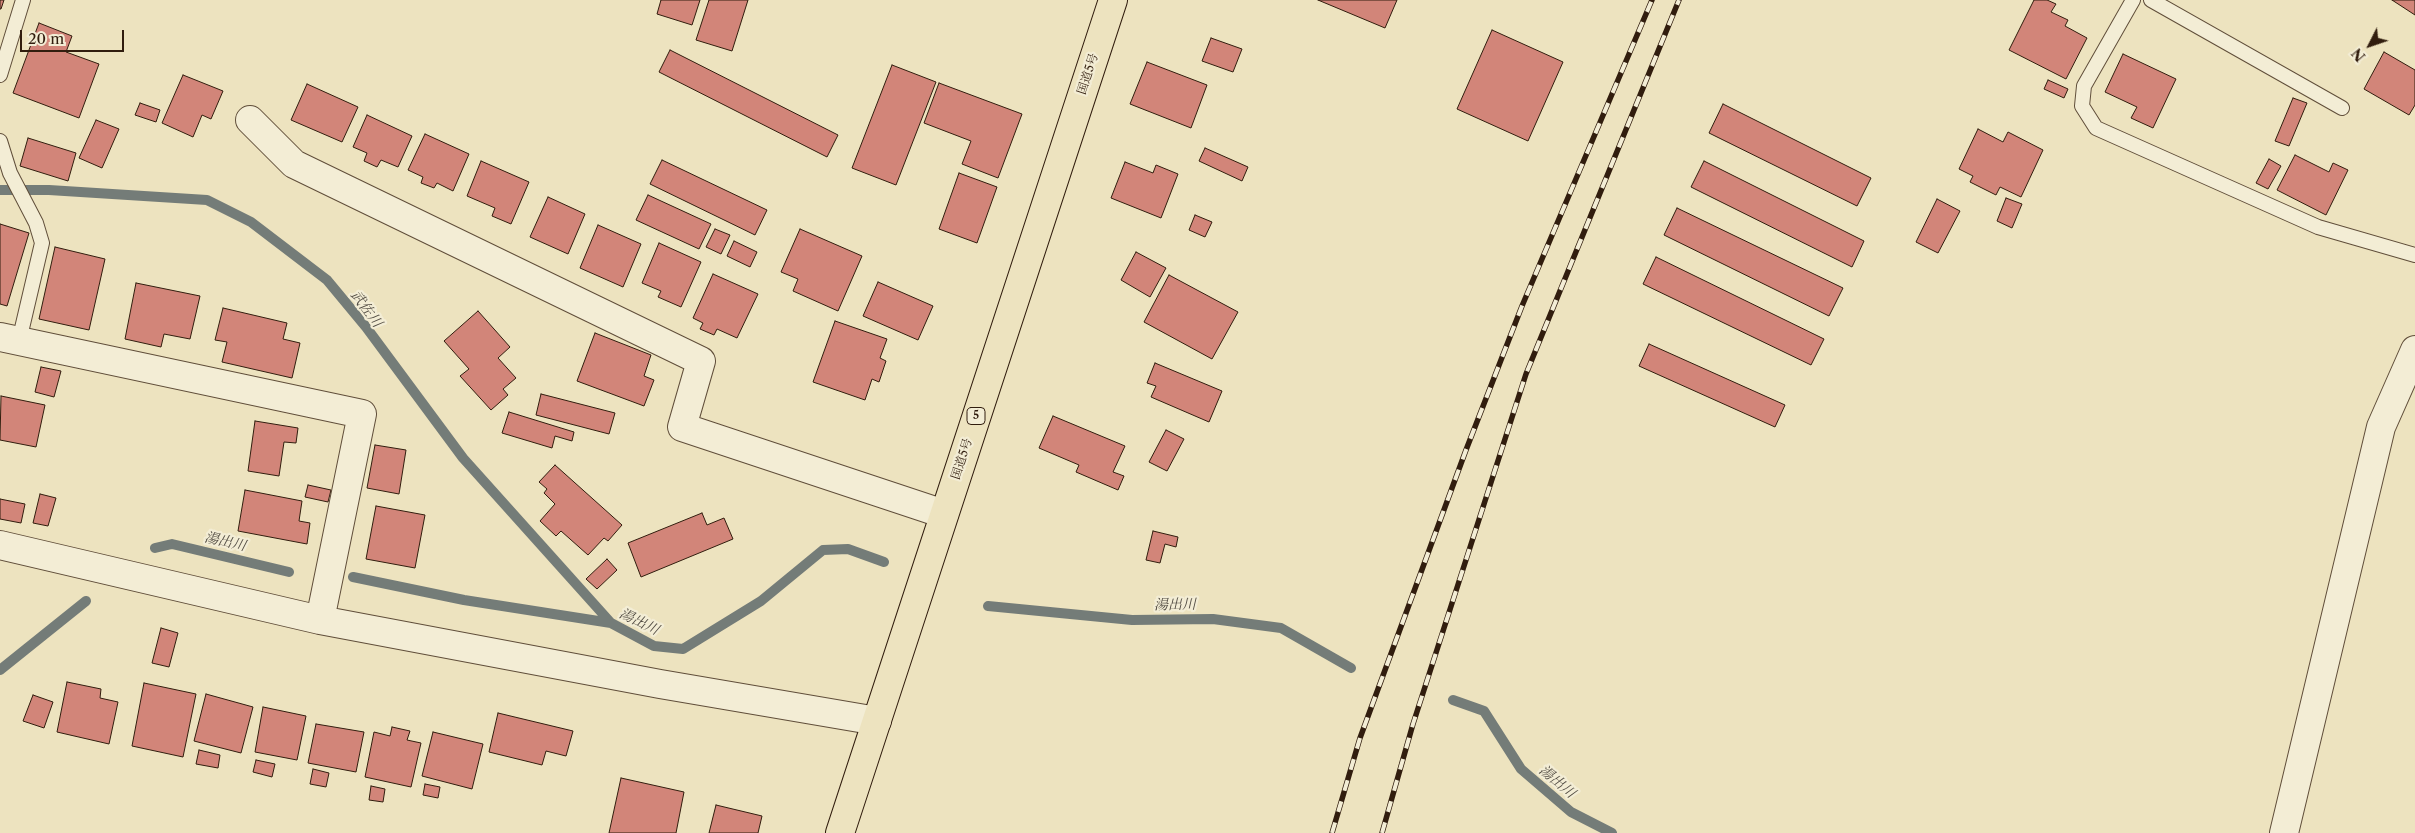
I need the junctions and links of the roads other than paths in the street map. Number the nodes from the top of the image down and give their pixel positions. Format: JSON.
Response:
{"nodes":[{"id":1,"x":23,"y":0,"type":"edge"},
{"id":2,"x":1113,"y":0,"type":"edge"},
{"id":3,"x":2133,"y":0,"type":"edge"},
{"id":4,"x":2151,"y":0,"type":"edge"},
{"id":5,"x":0,"y":75,"type":"edge"},
{"id":6,"x":2342,"y":108,"type":"dead end"},
{"id":7,"x":250,"y":120,"type":"dead end"},
{"id":8,"x":0,"y":141,"type":"edge"},
{"id":9,"x":2415,"y":255,"type":"edge"},
{"id":10,"x":10,"y":339,"type":"edge"},
{"id":11,"x":2415,"y":350,"type":"edge"},
{"id":12,"x":944,"y":514,"type":"junction"},
{"id":13,"x":0,"y":545,"type":"edge"},
{"id":14,"x":320,"y":620,"type":"junction"},
{"id":15,"x":876,"y":721,"type":"junction"},
{"id":16,"x":840,"y":833,"type":"edge"},
{"id":17,"x":2284,"y":833,"type":"edge"}],
"edges":[{"from":1,"to":5,"type":"lane"},
{"from":2,"to":12,"type":"highway","name":"国道5号","number":"5"},
{"from":3,"to":9,"type":"lane"},
{"from":4,"to":6,"type":"lane"},
{"from":7,"to":12,"type":"street"},
{"from":8,"to":10,"type":"lane"},
{"from":10,"to":14,"type":"street"},
{"from":11,"to":17,"type":"street"},
{"from":12,"to":15,"type":"highway","name":"国道5号","number":"5"},
{"from":13,"to":14,"type":"street"},
{"from":14,"to":15,"type":"street"},
{"from":15,"to":16,"type":"highway","name":"国道5号","number":"5"}]}
